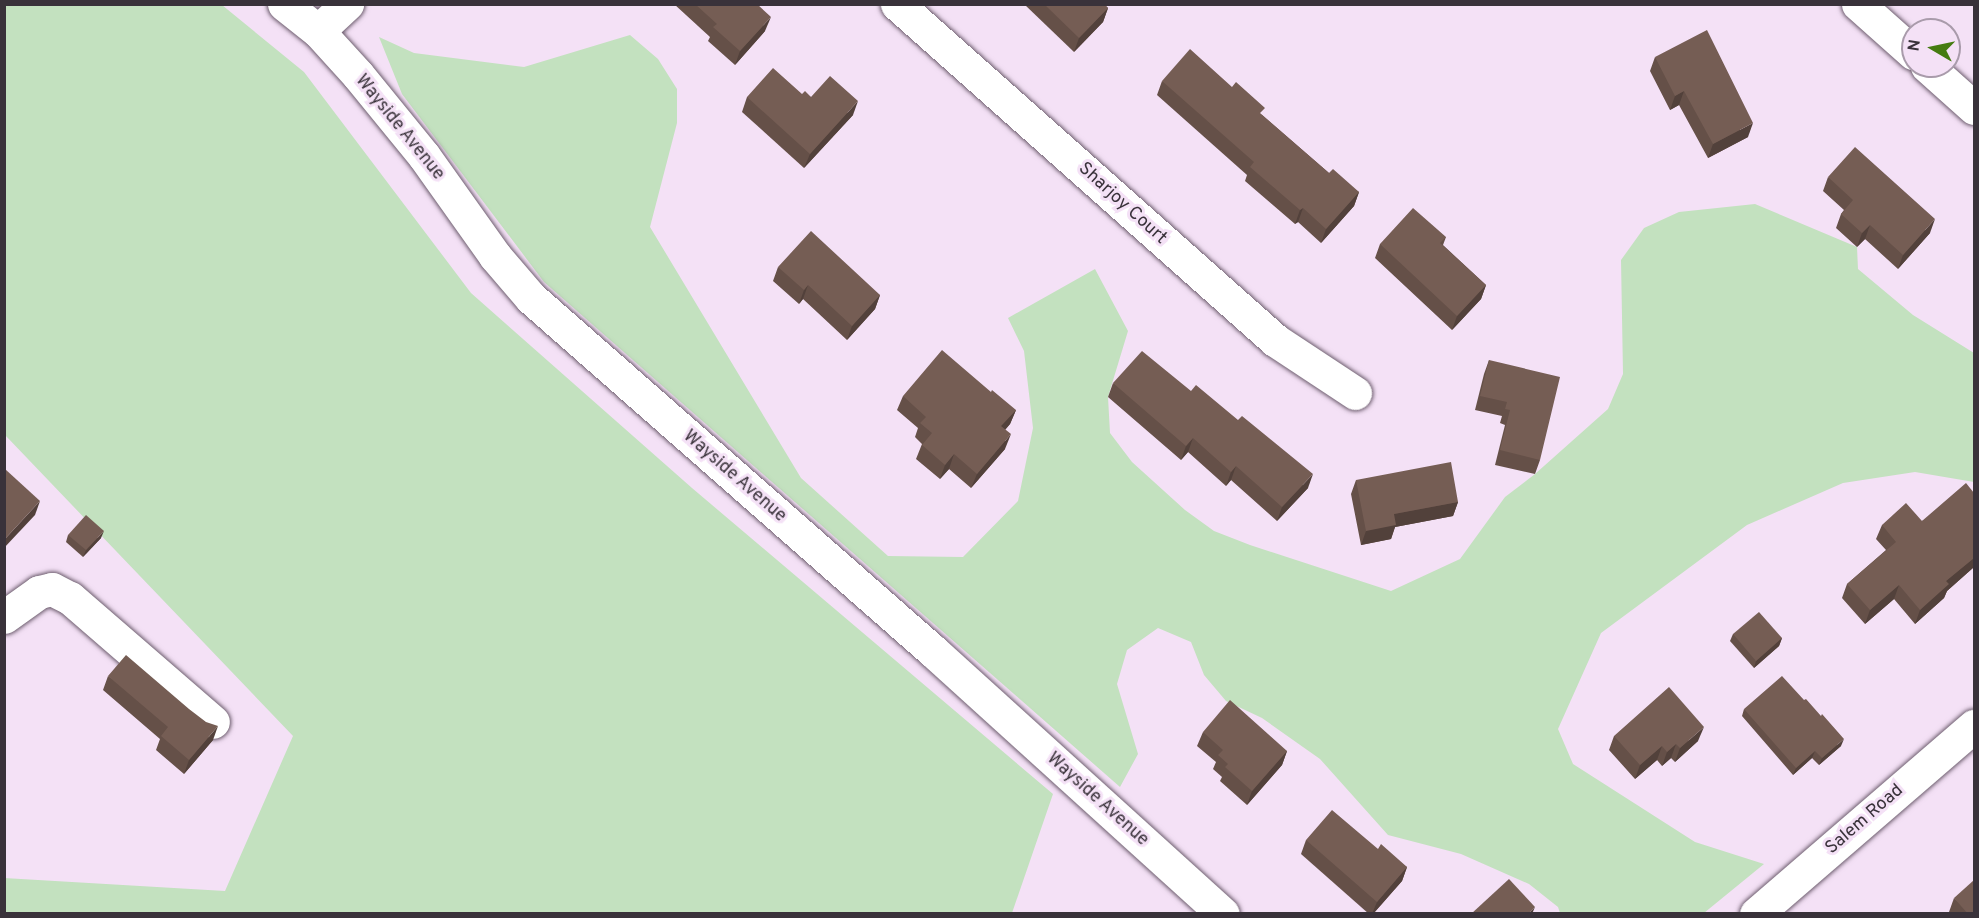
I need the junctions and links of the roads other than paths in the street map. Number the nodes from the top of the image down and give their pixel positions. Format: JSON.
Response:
{"nodes":[{"id":1,"x":284,"y":4,"type":"edge"},
{"id":2,"x":347,"y":4,"type":"edge"},
{"id":3,"x":897,"y":4,"type":"edge"},
{"id":4,"x":1858,"y":4,"type":"edge"},
{"id":5,"x":318,"y":31,"type":"junction"},
{"id":6,"x":1901,"y":42,"type":"edge"},
{"id":7,"x":1940,"y":78,"type":"edge"},
{"id":8,"x":1974,"y":108,"type":"edge"},
{"id":9,"x":1355,"y":393,"type":"dead end"},
{"id":10,"x":4,"y":617,"type":"edge"},
{"id":11,"x":213,"y":722,"type":"edge"},
{"id":12,"x":1974,"y":726,"type":"edge"},
{"id":13,"x":1223,"y":914,"type":"edge"},
{"id":14,"x":1756,"y":914,"type":"edge"}],
"edges":[{"from":1,"to":5,"type":"street","name":"Wayside Avenue"},
{"from":2,"to":5,"type":"street"},
{"from":3,"to":9,"type":"street","name":"Sharjoy Court"},
{"from":4,"to":6,"type":"street"},
{"from":5,"to":13,"type":"street","name":"Wayside Avenue"},
{"from":7,"to":8,"type":"street"},
{"from":10,"to":11,"type":"street"},
{"from":12,"to":14,"type":"street","name":"Salem Road"}]}
